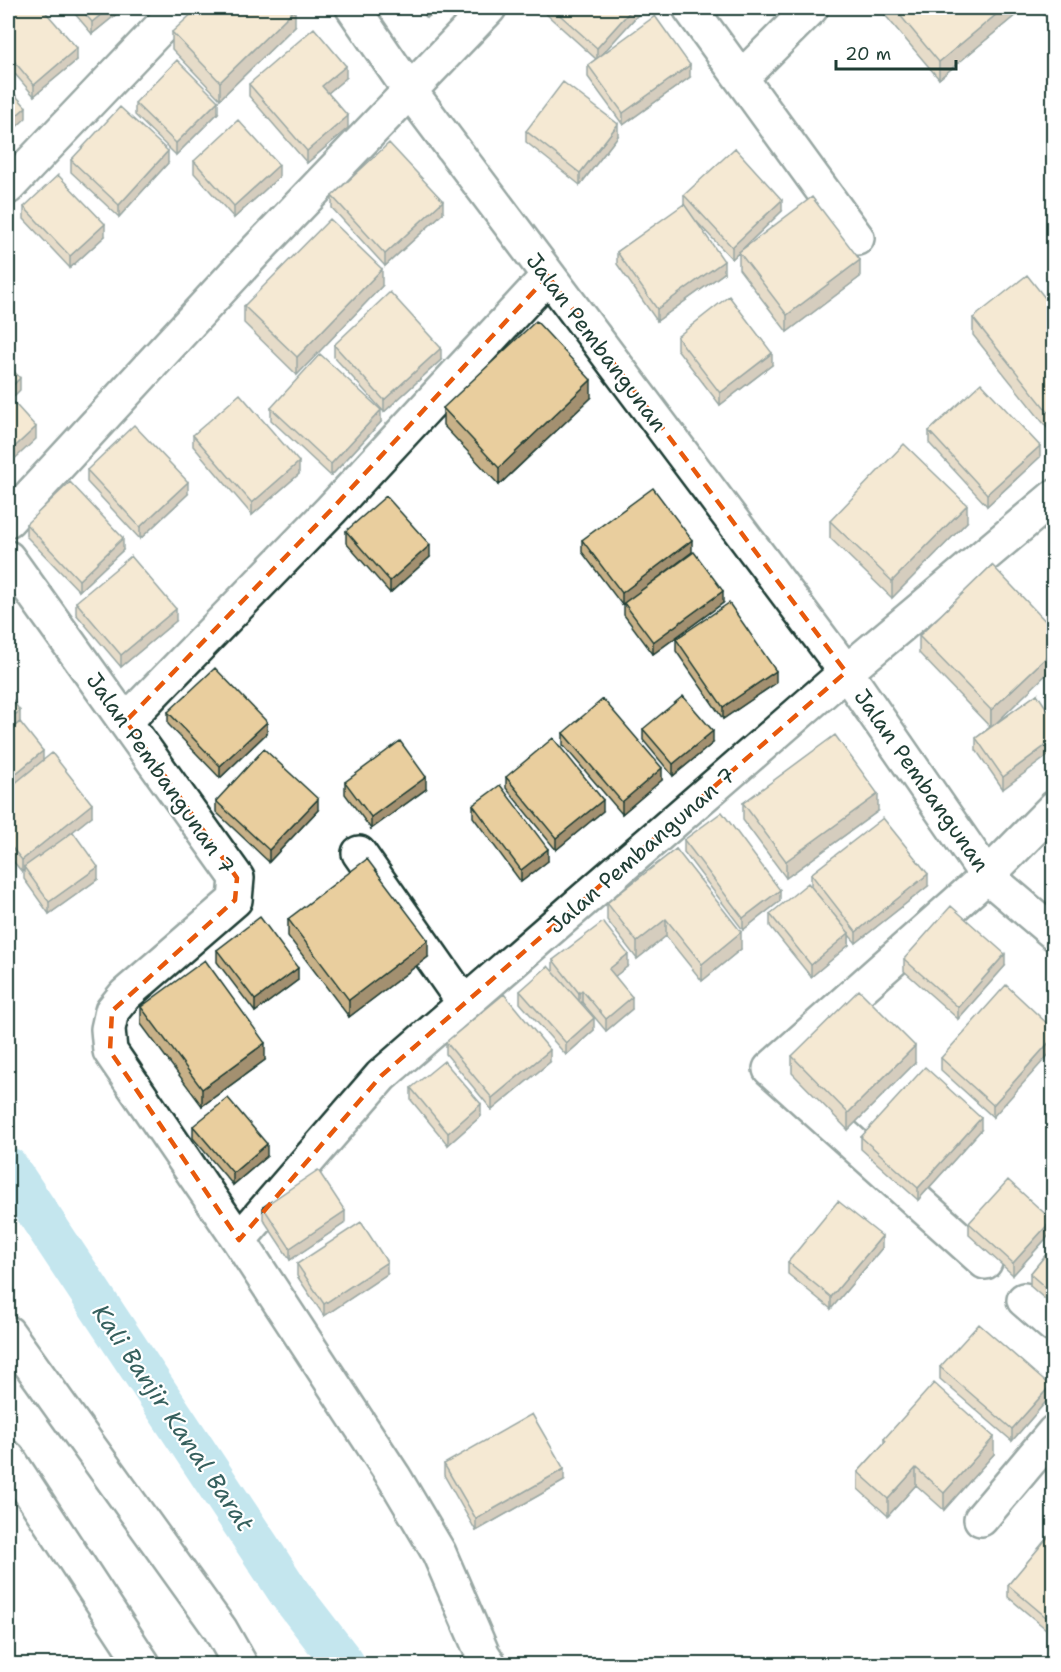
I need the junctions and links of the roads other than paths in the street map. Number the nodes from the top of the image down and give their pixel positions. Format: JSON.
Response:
{"nodes":[{"id":1,"x":179,"y":8,"type":"edge"},
{"id":2,"x":353,"y":8,"type":"edge"},
{"id":3,"x":489,"y":8,"type":"edge"},
{"id":4,"x":690,"y":8,"type":"edge"},
{"id":5,"x":811,"y":8,"type":"edge"},
{"id":6,"x":741,"y":78,"type":"junction"},
{"id":7,"x":410,"y":91,"type":"junction"},
{"id":8,"x":8,"y":188,"type":"edge"},
{"id":9,"x":856,"y":238,"type":"dead end"},
{"id":10,"x":548,"y":276,"type":"junction"},
{"id":11,"x":1053,"y":497,"type":"edge"},
{"id":12,"x":8,"y":520,"type":"edge"},
{"id":13,"x":8,"y":558,"type":"edge"},
{"id":14,"x":846,"y":672,"type":"junction"},
{"id":15,"x":126,"y":721,"type":"junction"},
{"id":16,"x":1053,"y":808,"type":"edge"},
{"id":17,"x":359,"y":853,"type":"dead end"},
{"id":18,"x":987,"y":876,"type":"junction"},
{"id":19,"x":1053,"y":933,"type":"edge"},
{"id":20,"x":465,"y":1003,"type":"junction"},
{"id":21,"x":240,"y":1240,"type":"junction"},
{"id":22,"x":985,"y":1262,"type":"dead end"},
{"id":23,"x":1024,"y":1299,"type":"dead end"},
{"id":24,"x":1053,"y":1326,"type":"edge"},
{"id":25,"x":8,"y":1333,"type":"edge"},
{"id":26,"x":1053,"y":1432,"type":"edge"},
{"id":27,"x":8,"y":1458,"type":"edge"},
{"id":28,"x":981,"y":1519,"type":"dead end"},
{"id":29,"x":143,"y":1665,"type":"edge"},
{"id":30,"x":240,"y":1665,"type":"edge"},
{"id":31,"x":489,"y":1665,"type":"edge"}],
"edges":[{"from":1,"to":8,"type":"street"},
{"from":2,"to":7,"type":"street","name":"Jalan Pembangunan"},
{"from":3,"to":7,"type":"street"},
{"from":4,"to":6,"type":"street"},
{"from":5,"to":6,"type":"street"},
{"from":6,"to":9,"type":"street"},
{"from":7,"to":10,"type":"street","name":"Jalan Pembangunan"},
{"from":7,"to":12,"type":"street"},
{"from":10,"to":14,"type":"street","name":"Jalan Pembangunan"},
{"from":10,"to":15,"type":"street"},
{"from":11,"to":14,"type":"street","name":"Jalan Pembangunan"},
{"from":13,"to":15,"type":"street","name":"Jalan Pembangunan 7"},
{"from":14,"to":18,"type":"street","name":"Jalan Pembangunan"},
{"from":14,"to":20,"type":"street","name":"Jalan Pembangunan 7"},
{"from":15,"to":21,"type":"street","name":"Jalan Pembangunan 7"},
{"from":16,"to":18,"type":"street"},
{"from":17,"to":20,"type":"street"},
{"from":18,"to":19,"type":"street","name":"Jalan Pembangunan"},
{"from":18,"to":22,"type":"street"},
{"from":20,"to":21,"type":"street","name":"Jalan Pembangunan 7"},
{"from":21,"to":31,"type":"street","name":"Jalan Pembangunan 7"},
{"from":23,"to":24,"type":"street"},
{"from":25,"to":30,"type":"street"},
{"from":26,"to":28,"type":"street"},
{"from":27,"to":29,"type":"street"}]}
